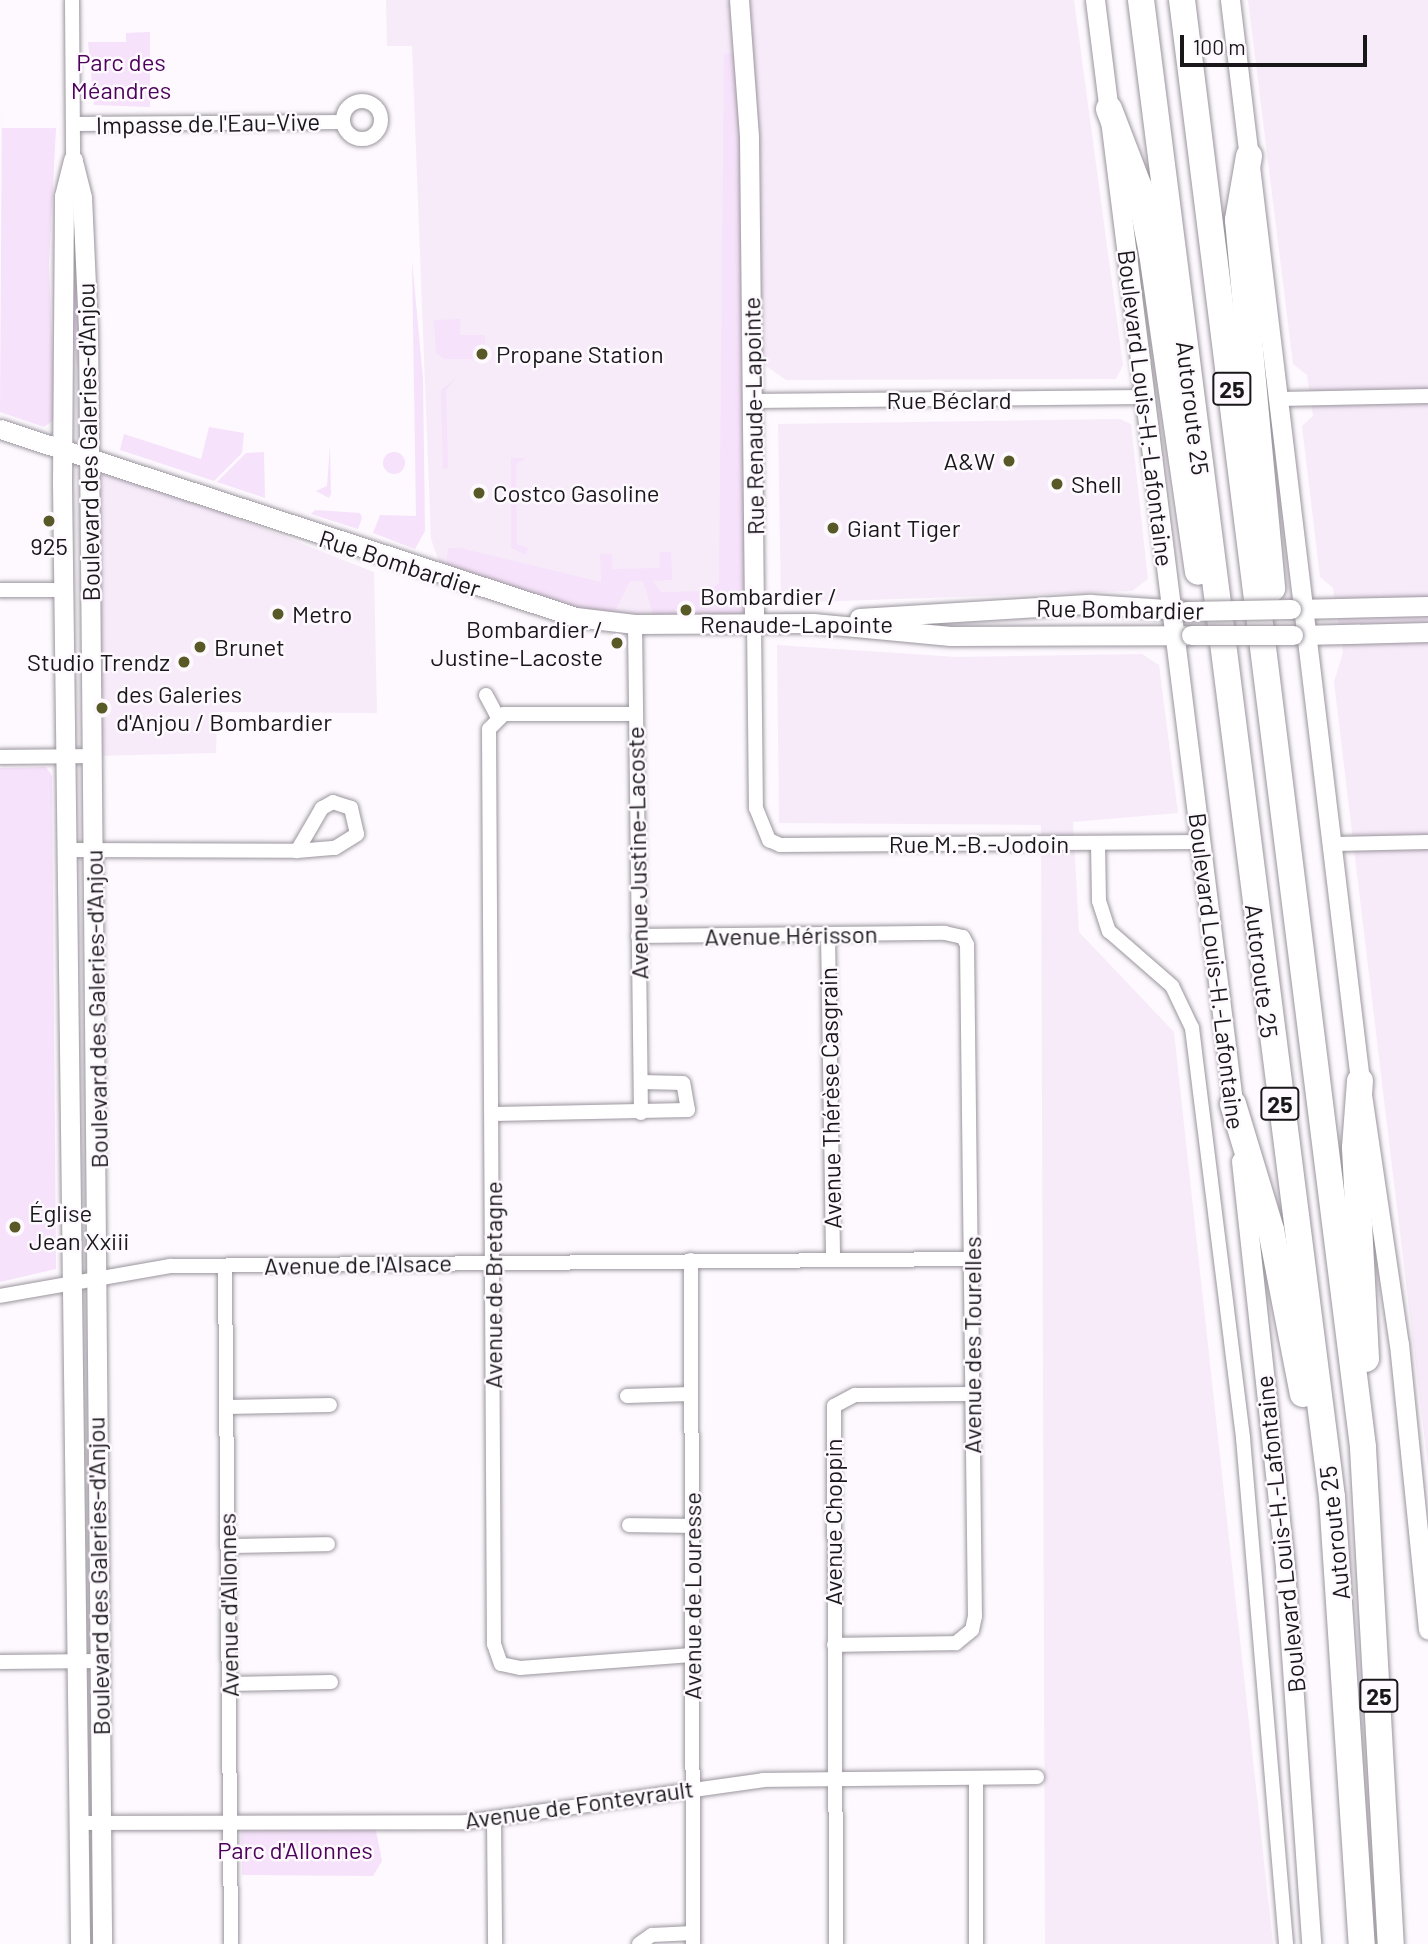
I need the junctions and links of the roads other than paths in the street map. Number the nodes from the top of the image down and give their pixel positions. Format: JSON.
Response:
{"nodes":[{"id":1,"x":72,"y":0,"type":"edge"},
{"id":2,"x":739,"y":0,"type":"edge"},
{"id":3,"x":1095,"y":0,"type":"edge"},
{"id":4,"x":1141,"y":0,"type":"edge"},
{"id":5,"x":1182,"y":0,"type":"edge"},
{"id":6,"x":1230,"y":0,"type":"edge"},
{"id":7,"x":1109,"y":109,"type":"junction"},
{"id":8,"x":342,"y":122,"type":"dead end"},
{"id":9,"x":73,"y":124,"type":"junction"},
{"id":10,"x":1249,"y":156,"type":"junction"},
{"id":11,"x":73,"y":160,"type":"junction"},
{"id":12,"x":1428,"y":396,"type":"edge"},
{"id":13,"x":1144,"y":397,"type":"junction"},
{"id":14,"x":1280,"y":399,"type":"junction"},
{"id":15,"x":753,"y":401,"type":"junction"},
{"id":16,"x":0,"y":429,"type":"edge"},
{"id":17,"x":64,"y":451,"type":"junction"},
{"id":18,"x":89,"y":460,"type":"junction"},
{"id":19,"x":0,"y":590,"type":"edge"},
{"id":20,"x":63,"y":590,"type":"junction"},
{"id":21,"x":1428,"y":606,"type":"edge"},
{"id":22,"x":1299,"y":609,"type":"junction"},
{"id":23,"x":1179,"y":610,"type":"junction"},
{"id":24,"x":754,"y":622,"type":"junction"},
{"id":25,"x":813,"y":623,"type":"junction"},
{"id":26,"x":635,"y":624,"type":"junction"},
{"id":27,"x":1428,"y":632,"type":"edge"},
{"id":28,"x":1302,"y":635,"type":"junction"},
{"id":29,"x":1183,"y":636,"type":"junction"},
{"id":30,"x":486,"y":695,"type":"dead end"},
{"id":31,"x":1228,"y":710,"type":"junction"},
{"id":32,"x":636,"y":714,"type":"junction"},
{"id":33,"x":497,"y":716,"type":"junction"},
{"id":34,"x":66,"y":756,"type":"junction"},
{"id":35,"x":93,"y":756,"type":"junction"},
{"id":36,"x":0,"y":757,"type":"edge"},
{"id":37,"x":1280,"y":778,"type":"junction"},
{"id":38,"x":761,"y":832,"type":"joint"},
{"id":39,"x":1201,"y":842,"type":"junction"},
{"id":40,"x":1428,"y":842,"type":"edge"},
{"id":41,"x":1098,"y":844,"type":"junction"},
{"id":42,"x":1335,"y":844,"type":"junction"},
{"id":43,"x":66,"y":850,"type":"junction"},
{"id":44,"x":94,"y":850,"type":"junction"},
{"id":45,"x":297,"y":851,"type":"dead end"},
{"id":46,"x":945,"y":933,"type":"joint"},
{"id":47,"x":828,"y":935,"type":"junction"},
{"id":48,"x":638,"y":936,"type":"junction"},
{"id":49,"x":98,"y":1057,"type":"junction"},
{"id":50,"x":68,"y":1058,"type":"junction"},
{"id":51,"x":1360,"y":1081,"type":"junction"},
{"id":52,"x":641,"y":1082,"type":"junction"},
{"id":53,"x":1233,"y":1104,"type":"junction"},
{"id":54,"x":641,"y":1113,"type":"junction"},
{"id":55,"x":494,"y":1114,"type":"junction"},
{"id":56,"x":972,"y":1259,"type":"junction"},
{"id":57,"x":691,"y":1260,"type":"junction"},
{"id":58,"x":833,"y":1260,"type":"junction"},
{"id":59,"x":493,"y":1262,"type":"junction"},
{"id":60,"x":225,"y":1266,"type":"junction"},
{"id":61,"x":97,"y":1277,"type":"junction"},
{"id":62,"x":74,"y":1282,"type":"junction"},
{"id":63,"x":0,"y":1296,"type":"edge"},
{"id":64,"x":691,"y":1394,"type":"junction"},
{"id":65,"x":972,"y":1394,"type":"junction"},
{"id":66,"x":627,"y":1396,"type":"dead end"},
{"id":67,"x":330,"y":1405,"type":"dead end"},
{"id":68,"x":226,"y":1407,"type":"junction"},
{"id":69,"x":1363,"y":1448,"type":"junction"},
{"id":70,"x":1332,"y":1497,"type":"junction"},
{"id":71,"x":629,"y":1525,"type":"dead end"},
{"id":72,"x":691,"y":1525,"type":"junction"},
{"id":73,"x":328,"y":1544,"type":"dead end"},
{"id":74,"x":228,"y":1546,"type":"junction"},
{"id":75,"x":1426,"y":1574,"type":"edge"},
{"id":76,"x":1428,"y":1630,"type":"edge"},
{"id":77,"x":834,"y":1644,"type":"junction"},
{"id":78,"x":692,"y":1656,"type":"junction"},
{"id":79,"x":77,"y":1661,"type":"junction"},
{"id":80,"x":99,"y":1661,"type":"junction"},
{"id":81,"x":0,"y":1662,"type":"edge"},
{"id":82,"x":331,"y":1682,"type":"dead end"},
{"id":83,"x":229,"y":1684,"type":"junction"},
{"id":84,"x":1037,"y":1777,"type":"dead end"},
{"id":85,"x":835,"y":1780,"type":"junction"},
{"id":86,"x":976,"y":1780,"type":"junction"},
{"id":87,"x":693,"y":1788,"type":"junction"},
{"id":88,"x":494,"y":1819,"type":"junction"},
{"id":89,"x":79,"y":1823,"type":"junction"},
{"id":90,"x":230,"y":1823,"type":"junction"},
{"id":91,"x":101,"y":1824,"type":"junction"},
{"id":92,"x":693,"y":1938,"type":"edge"},
{"id":93,"x":80,"y":1944,"type":"edge"},
{"id":94,"x":102,"y":1944,"type":"edge"},
{"id":95,"x":231,"y":1944,"type":"edge"},
{"id":96,"x":495,"y":1944,"type":"edge"},
{"id":97,"x":639,"y":1944,"type":"edge"},
{"id":98,"x":836,"y":1944,"type":"edge"},
{"id":99,"x":976,"y":1944,"type":"edge"},
{"id":100,"x":1286,"y":1944,"type":"edge"},
{"id":101,"x":1311,"y":1944,"type":"edge"},
{"id":102,"x":1362,"y":1944,"type":"edge"},
{"id":103,"x":1391,"y":1944,"type":"edge"}],
"edges":[{"from":1,"to":9,"type":"street","name":"Boulevard des Galeries-d'Anjou"},
{"from":2,"to":15,"type":"street","name":"Rue Renaude-Lapointe"},
{"from":3,"to":7,"type":"street","name":"Boulevard Louis-H.-Lafontaine"},
{"from":4,"to":31,"type":"highway","name":"Autoroute 25","number":"25"},
{"from":5,"to":37,"type":"highway","name":"Autoroute 25","number":"25"},
{"from":6,"to":10,"type":"street"},
{"from":7,"to":13,"type":"street","name":"Boulevard Louis-H.-Lafontaine"},
{"from":7,"to":31,"type":"highway"},
{"from":8,"to":9,"type":"street","name":"Impasse de l'Eau-Vive"},
{"from":9,"to":11,"type":"street","name":"Boulevard des Galeries-d'Anjou"},
{"from":10,"to":14,"type":"street"},
{"from":10,"to":37,"type":"highway"},
{"from":11,"to":17,"type":"street","name":"Boulevard des Galeries-d'Anjou"},
{"from":11,"to":18,"type":"street","name":"Boulevard des Galeries-d'Anjou"},
{"from":12,"to":14,"type":"street"},
{"from":13,"to":15,"type":"street","name":"Rue Béclard"},
{"from":13,"to":23,"type":"street","name":"Boulevard Louis-H.-Lafontaine"},
{"from":14,"to":22,"type":"street"},
{"from":15,"to":24,"type":"street","name":"Rue Renaude-Lapointe"},
{"from":16,"to":17,"type":"street","name":"Rue Bombardier"},
{"from":17,"to":18,"type":"street","name":"Rue Bombardier"},
{"from":17,"to":20,"type":"street","name":"Boulevard des Galeries-d'Anjou"},
{"from":18,"to":26,"type":"street","name":"Rue Bombardier"},
{"from":18,"to":35,"type":"street","name":"Boulevard des Galeries-d'Anjou"},
{"from":19,"to":20,"type":"street","name":"Boulevard des Galeries-d'Anjou"},
{"from":20,"to":34,"type":"street","name":"Boulevard des Galeries-d'Anjou"},
{"from":21,"to":22,"type":"street","name":"Rue Bombardier"},
{"from":22,"to":23,"type":"street","name":"Rue Bombardier","bridge":true},
{"from":22,"to":28,"type":"street"},
{"from":23,"to":25,"type":"street","name":"Rue Bombardier"},
{"from":23,"to":29,"type":"street","name":"Boulevard Louis-H.-Lafontaine"},
{"from":24,"to":25,"type":"street","name":"Rue Bombardier"},
{"from":24,"to":26,"type":"street","name":"Rue Bombardier"},
{"from":24,"to":38,"type":"street","name":"Rue Renaude-Lapointe"},
{"from":25,"to":29,"type":"street","name":"Rue Bombardier"},
{"from":26,"to":32,"type":"street","name":"Avenue Justine-Lacoste"},
{"from":27,"to":28,"type":"street","name":"Rue Bombardier"},
{"from":28,"to":29,"type":"street","name":"Rue Bombardier","bridge":true},
{"from":28,"to":42,"type":"street"},
{"from":29,"to":39,"type":"street","name":"Boulevard Louis-H.-Lafontaine"},
{"from":30,"to":33,"type":"street"},
{"from":31,"to":70,"type":"highway","name":"Autoroute 25","number":"25"},
{"from":32,"to":33,"type":"street"},
{"from":32,"to":48,"type":"street","name":"Avenue Justine-Lacoste"},
{"from":33,"to":55,"type":"street","name":"Avenue de Bretagne"},
{"from":34,"to":35,"type":"street"},
{"from":34,"to":36,"type":"street"},
{"from":34,"to":43,"type":"street","name":"Boulevard des Galeries-d'Anjou"},
{"from":35,"to":44,"type":"street","name":"Boulevard des Galeries-d'Anjou"},
{"from":37,"to":69,"type":"highway","name":"Autoroute 25","number":"25"},
{"from":38,"to":41,"type":"street","name":"Rue M.-B.-Jodoin"},
{"from":39,"to":41,"type":"street","name":"Rue M.-B.-Jodoin"},
{"from":39,"to":53,"type":"street","name":"Boulevard Louis-H.-Lafontaine"},
{"from":40,"to":42,"type":"street"},
{"from":41,"to":100,"type":"street","name":"Boulevard Louis-H.-Lafontaine"},
{"from":42,"to":51,"type":"street"},
{"from":43,"to":44,"type":"street"},
{"from":43,"to":50,"type":"street","name":"Boulevard des Galeries-d'Anjou"},
{"from":44,"to":45,"type":"street"},
{"from":44,"to":49,"type":"street","name":"Boulevard des Galeries-d'Anjou"},
{"from":46,"to":47,"type":"street","name":"Avenue Hérisson"},
{"from":46,"to":56,"type":"street","name":"Avenue des Tourelles"},
{"from":47,"to":48,"type":"street","name":"Avenue Hérisson"},
{"from":47,"to":58,"type":"street","name":"Avenue Thérèse Casgrain"},
{"from":48,"to":52,"type":"street","name":"Avenue Justine-Lacoste"},
{"from":49,"to":50,"type":"street"},
{"from":49,"to":61,"type":"street","name":"Boulevard des Galeries-d'Anjou"},
{"from":50,"to":62,"type":"street","name":"Boulevard des Galeries-d'Anjou"},
{"from":51,"to":69,"type":"highway"},
{"from":51,"to":75,"type":"street"},
{"from":52,"to":54,"type":"street","name":"Avenue Justine-Lacoste"},
{"from":52,"to":54,"type":"street"},
{"from":53,"to":70,"type":"highway"},
{"from":53,"to":101,"type":"street","name":"Boulevard Louis-H.-Lafontaine"},
{"from":54,"to":55,"type":"street"},
{"from":55,"to":59,"type":"street","name":"Avenue de Bretagne"},
{"from":56,"to":58,"type":"street","name":"Avenue de l'Alsace"},
{"from":56,"to":65,"type":"street","name":"Avenue des Tourelles"},
{"from":57,"to":58,"type":"street","name":"Avenue de l'Alsace"},
{"from":57,"to":59,"type":"street","name":"Avenue de l'Alsace"},
{"from":57,"to":64,"type":"street","name":"Avenue de Louresse"},
{"from":59,"to":60,"type":"street","name":"Avenue de l'Alsace"},
{"from":59,"to":78,"type":"street","name":"Avenue de Bretagne"},
{"from":60,"to":61,"type":"street","name":"Avenue de l'Alsace"},
{"from":60,"to":68,"type":"street","name":"Avenue d'Allonnes"},
{"from":61,"to":62,"type":"street","name":"Avenue de l'Alsace"},
{"from":61,"to":80,"type":"street","name":"Boulevard des Galeries-d'Anjou"},
{"from":62,"to":63,"type":"street","name":"Avenue de l'Alsace"},
{"from":62,"to":79,"type":"street","name":"Boulevard des Galeries-d'Anjou"},
{"from":64,"to":66,"type":"street"},
{"from":64,"to":72,"type":"street","name":"Avenue de Louresse"},
{"from":65,"to":77,"type":"street","name":"Avenue des Tourelles"},
{"from":65,"to":77,"type":"street","name":"Avenue Choppin"},
{"from":67,"to":68,"type":"street"},
{"from":68,"to":74,"type":"street","name":"Avenue d'Allonnes"},
{"from":69,"to":103,"type":"highway","name":"Autoroute 25","number":"25"},
{"from":70,"to":102,"type":"highway","name":"Autoroute 25","number":"25"},
{"from":71,"to":72,"type":"street"},
{"from":72,"to":78,"type":"street","name":"Avenue de Louresse"},
{"from":73,"to":74,"type":"street"},
{"from":74,"to":83,"type":"street","name":"Avenue d'Allonnes"},
{"from":75,"to":76,"type":"street"},
{"from":77,"to":85,"type":"street","name":"Avenue Choppin"},
{"from":78,"to":87,"type":"street","name":"Avenue de Louresse"},
{"from":79,"to":80,"type":"street"},
{"from":79,"to":81,"type":"street"},
{"from":79,"to":89,"type":"street","name":"Boulevard des Galeries-d'Anjou"},
{"from":80,"to":91,"type":"street","name":"Boulevard des Galeries-d'Anjou"},
{"from":82,"to":83,"type":"street"},
{"from":83,"to":90,"type":"street","name":"Avenue d'Allonnes"},
{"from":84,"to":86,"type":"street","name":"Avenue de Fontevrault"},
{"from":85,"to":86,"type":"street","name":"Avenue de Fontevrault"},
{"from":85,"to":87,"type":"street","name":"Avenue de Fontevrault"},
{"from":85,"to":98,"type":"street","name":"Avenue Choppin"},
{"from":86,"to":99,"type":"street"},
{"from":87,"to":88,"type":"street","name":"Avenue de Fontevrault"},
{"from":87,"to":92,"type":"street","name":"Avenue de Louresse"},
{"from":88,"to":90,"type":"street","name":"Avenue de Fontevrault"},
{"from":88,"to":96,"type":"street"},
{"from":89,"to":91,"type":"street","name":"Avenue de Fontevrault"},
{"from":89,"to":93,"type":"street","name":"Boulevard des Galeries-d'Anjou"},
{"from":90,"to":91,"type":"street","name":"Avenue de Fontevrault"},
{"from":90,"to":95,"type":"street","name":"Avenue d'Allonnes"},
{"from":91,"to":94,"type":"street","name":"Boulevard des Galeries-d'Anjou"},
{"from":92,"to":97,"type":"street","name":"Avenue de Louresse"}]}
